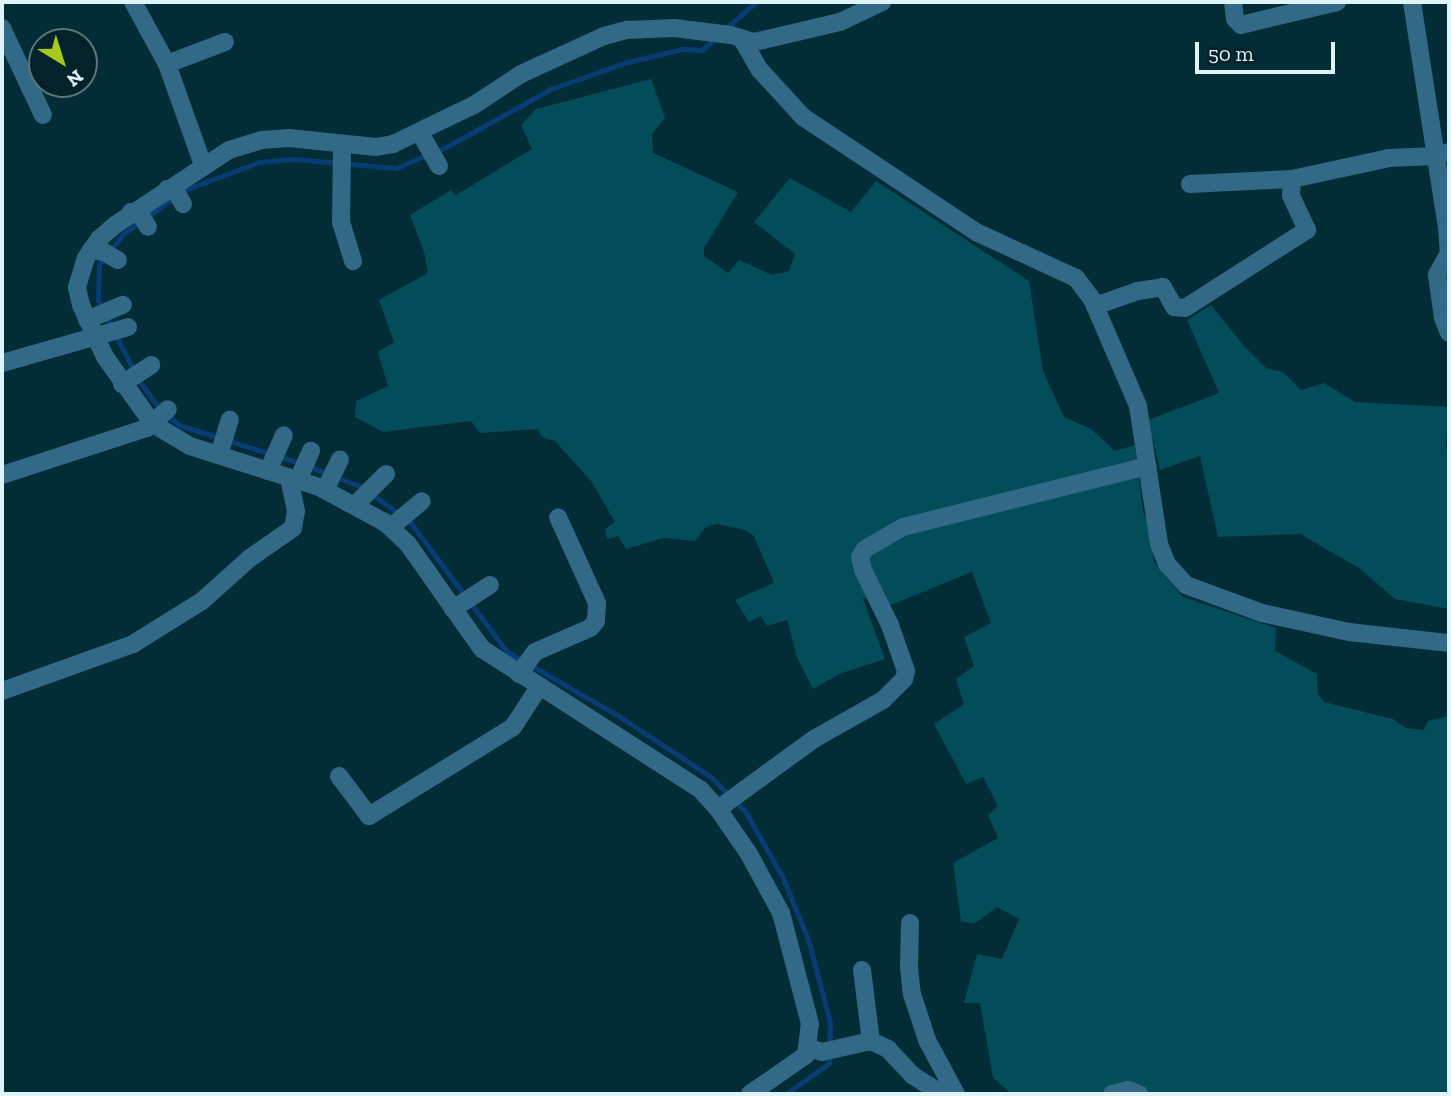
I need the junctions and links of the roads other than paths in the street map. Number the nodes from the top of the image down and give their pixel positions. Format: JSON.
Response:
{"nodes":[{"id":1,"x":133,"y":2,"type":"edge"},
{"id":2,"x":882,"y":2,"type":"edge"},
{"id":3,"x":1233,"y":2,"type":"edge"},
{"id":4,"x":1336,"y":2,"type":"edge"},
{"id":5,"x":1412,"y":2,"type":"edge"},
{"id":6,"x":2,"y":28,"type":"edge"},
{"id":7,"x":737,"y":38,"type":"junction"},
{"id":8,"x":225,"y":42,"type":"dead end"},
{"id":9,"x":167,"y":64,"type":"junction"},
{"id":10,"x":43,"y":115,"type":"dead end"},
{"id":11,"x":422,"y":138,"type":"junction"},
{"id":12,"x":1442,"y":154,"type":"edge"},
{"id":13,"x":342,"y":157,"type":"junction"},
{"id":14,"x":437,"y":162,"type":"dead end"},
{"id":15,"x":203,"y":165,"type":"junction"},
{"id":16,"x":1292,"y":179,"type":"junction"},
{"id":17,"x":1190,"y":184,"type":"dead end"},
{"id":18,"x":1448,"y":227,"type":"edge"},
{"id":19,"x":353,"y":261,"type":"dead end"},
{"id":20,"x":1095,"y":306,"type":"junction"},
{"id":21,"x":114,"y":331,"type":"junction"},
{"id":22,"x":1449,"y":333,"type":"edge"},
{"id":23,"x":2,"y":363,"type":"edge"},
{"id":24,"x":168,"y":409,"type":"dead end"},
{"id":25,"x":153,"y":424,"type":"junction"},
{"id":26,"x":1148,"y":466,"type":"junction"},
{"id":27,"x":302,"y":467,"type":"junction"},
{"id":28,"x":2,"y":475,"type":"edge"},
{"id":29,"x":382,"y":478,"type":"dead end"},
{"id":30,"x":360,"y":500,"type":"junction"},
{"id":31,"x":558,"y":517,"type":"dead end"},
{"id":32,"x":486,"y":588,"type":"dead end"},
{"id":33,"x":459,"y":605,"type":"junction"},
{"id":34,"x":1449,"y":643,"type":"edge"},
{"id":35,"x":527,"y":664,"type":"junction"},
{"id":36,"x":539,"y":687,"type":"junction"},
{"id":37,"x":2,"y":691,"type":"edge"},
{"id":38,"x":339,"y":776,"type":"dead end"},
{"id":39,"x":730,"y":800,"type":"junction"},
{"id":40,"x":910,"y":923,"type":"dead end"},
{"id":41,"x":862,"y":970,"type":"dead end"},
{"id":42,"x":871,"y":1041,"type":"junction"},
{"id":43,"x":815,"y":1050,"type":"junction"},
{"id":44,"x":750,"y":1094,"type":"edge"},
{"id":45,"x":942,"y":1094,"type":"edge"},
{"id":46,"x":956,"y":1094,"type":"edge"},
{"id":47,"x":1112,"y":1094,"type":"edge"},
{"id":48,"x":1139,"y":1094,"type":"edge"}],
"edges":[{"from":1,"to":9,"type":"street"},
{"from":2,"to":7,"type":"street"},
{"from":3,"to":4,"type":"street"},
{"from":5,"to":12,"type":"street"},
{"from":6,"to":10,"type":"street"},
{"from":7,"to":11,"type":"street"},
{"from":7,"to":20,"type":"street"},
{"from":8,"to":9,"type":"street"},
{"from":9,"to":15,"type":"street"},
{"from":11,"to":13,"type":"street"},
{"from":11,"to":14,"type":"street"},
{"from":12,"to":16,"type":"street"},
{"from":12,"to":18,"type":"street"},
{"from":13,"to":15,"type":"street"},
{"from":13,"to":19,"type":"street"},
{"from":15,"to":21,"type":"street"},
{"from":16,"to":17,"type":"street"},
{"from":16,"to":20,"type":"street"},
{"from":18,"to":22,"type":"street"},
{"from":20,"to":26,"type":"street"},
{"from":21,"to":23,"type":"street"},
{"from":21,"to":25,"type":"street"},
{"from":24,"to":25,"type":"street"},
{"from":25,"to":27,"type":"street"},
{"from":25,"to":28,"type":"street"},
{"from":26,"to":34,"type":"street"},
{"from":26,"to":39,"type":"street"},
{"from":27,"to":30,"type":"street"},
{"from":27,"to":37,"type":"street"},
{"from":29,"to":30,"type":"street"},
{"from":30,"to":33,"type":"street"},
{"from":31,"to":35,"type":"street"},
{"from":32,"to":33,"type":"street"},
{"from":33,"to":35,"type":"street"},
{"from":35,"to":36,"type":"street"},
{"from":36,"to":38,"type":"street"},
{"from":36,"to":39,"type":"street"},
{"from":39,"to":43,"type":"street"},
{"from":40,"to":46,"type":"street"},
{"from":41,"to":42,"type":"street"},
{"from":42,"to":43,"type":"street"},
{"from":42,"to":45,"type":"street"},
{"from":43,"to":44,"type":"street"},
{"from":47,"to":48,"type":"street"}]}
